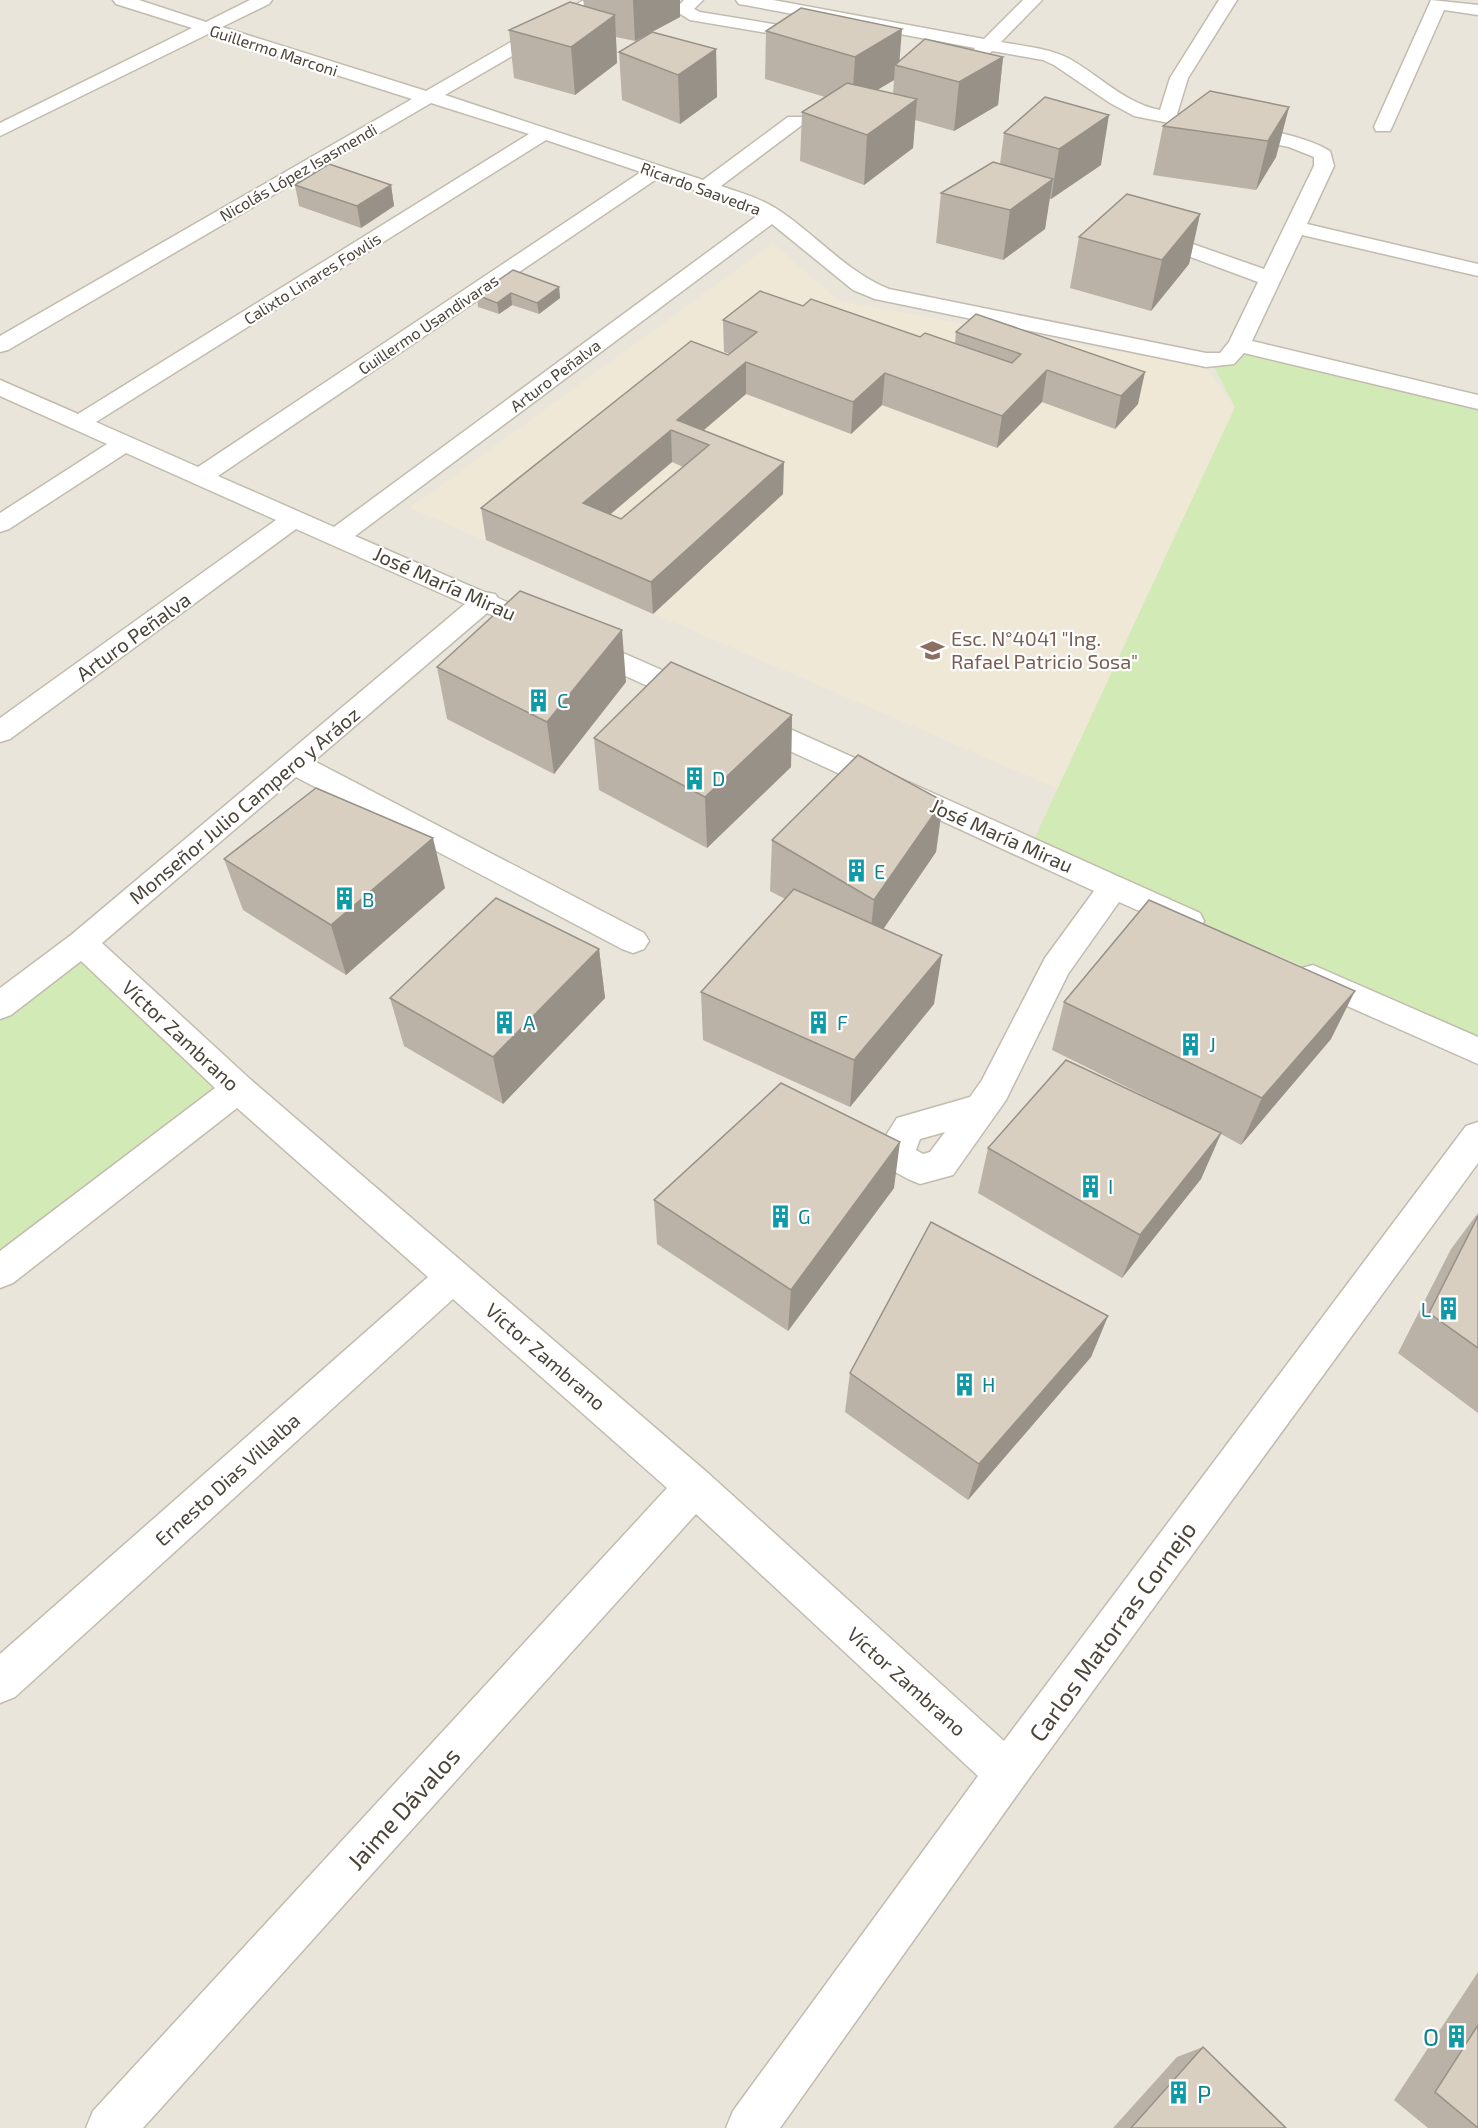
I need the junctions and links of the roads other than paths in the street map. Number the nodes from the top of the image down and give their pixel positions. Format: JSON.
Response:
{"nodes":[{"id":1,"x":122,"y":0,"type":"edge"},
{"id":2,"x":263,"y":0,"type":"edge"},
{"id":3,"x":596,"y":0,"type":"edge"},
{"id":4,"x":694,"y":0,"type":"edge"},
{"id":5,"x":745,"y":0,"type":"edge"},
{"id":6,"x":1033,"y":0,"type":"edge"},
{"id":7,"x":1228,"y":0,"type":"edge"},
{"id":8,"x":1439,"y":2,"type":"edge"},
{"id":9,"x":1478,"y":10,"type":"edge"},
{"id":10,"x":205,"y":28,"type":"junction"},
{"id":11,"x":834,"y":39,"type":"edge"},
{"id":12,"x":991,"y":44,"type":"junction"},
{"id":13,"x":962,"y":61,"type":"edge"},
{"id":14,"x":426,"y":98,"type":"junction"},
{"id":15,"x":1167,"y":117,"type":"junction"},
{"id":16,"x":795,"y":121,"type":"dead end"},
{"id":17,"x":1383,"y":127,"type":"dead end"},
{"id":18,"x":0,"y":130,"type":"edge"},
{"id":19,"x":544,"y":133,"type":"junction"},
{"id":20,"x":656,"y":171,"type":"junction"},
{"id":21,"x":707,"y":188,"type":"junction"},
{"id":22,"x":772,"y":214,"type":"junction"},
{"id":23,"x":1295,"y":227,"type":"junction"},
{"id":24,"x":1160,"y":239,"type":"edge"},
{"id":25,"x":1478,"y":270,"type":"edge"},
{"id":26,"x":1271,"y":279,"type":"junction"},
{"id":27,"x":0,"y":345,"type":"edge"},
{"id":28,"x":1239,"y":345,"type":"junction"},
{"id":29,"x":0,"y":387,"type":"edge"},
{"id":30,"x":1478,"y":402,"type":"edge"},
{"id":31,"x":79,"y":423,"type":"junction"},
{"id":32,"x":123,"y":444,"type":"junction"},
{"id":33,"x":200,"y":477,"type":"junction"},
{"id":34,"x":295,"y":518,"type":"junction"},
{"id":35,"x":0,"y":524,"type":"edge"},
{"id":36,"x":338,"y":537,"type":"junction"},
{"id":37,"x":486,"y":600,"type":"junction"},
{"id":38,"x":0,"y":732,"type":"edge"},
{"id":39,"x":294,"y":762,"type":"junction"},
{"id":40,"x":1114,"y":886,"type":"junction"},
{"id":41,"x":1210,"y":930,"type":"edge"},
{"id":42,"x":633,"y":940,"type":"dead end"},
{"id":43,"x":82,"y":943,"type":"junction"},
{"id":44,"x":1285,"y":964,"type":"edge"},
{"id":45,"x":0,"y":1006,"type":"edge"},
{"id":46,"x":1478,"y":1051,"type":"edge"},
{"id":47,"x":238,"y":1089,"type":"junction"},
{"id":48,"x":981,"y":1108,"type":"dead end"},
{"id":49,"x":1478,"y":1136,"type":"edge"},
{"id":50,"x":0,"y":1272,"type":"edge"},
{"id":51,"x":454,"y":1276,"type":"junction"},
{"id":52,"x":695,"y":1487,"type":"junction"},
{"id":53,"x":0,"y":1682,"type":"edge"},
{"id":54,"x":1007,"y":1773,"type":"junction"},
{"id":55,"x":110,"y":2128,"type":"edge"},
{"id":56,"x":750,"y":2128,"type":"edge"}],
"edges":[{"from":1,"to":10,"type":"street","name":"Guillermo Marconi"},
{"from":2,"to":10,"type":"street"},
{"from":3,"to":14,"type":"street","name":"Nicolás López Isasmendi"},
{"from":4,"to":11,"type":"street"},
{"from":5,"to":12,"type":"street"},
{"from":6,"to":12,"type":"street"},
{"from":7,"to":15,"type":"street"},
{"from":8,"to":9,"type":"street"},
{"from":8,"to":17,"type":"street"},
{"from":10,"to":14,"type":"street","name":"Guillermo Marconi"},
{"from":10,"to":18,"type":"street"},
{"from":12,"to":13,"type":"street"},
{"from":12,"to":15,"type":"street"},
{"from":14,"to":19,"type":"street","name":"Ricardo Saavedra"},
{"from":14,"to":27,"type":"street","name":"Nicolás López Isasmendi"},
{"from":15,"to":23,"type":"street"},
{"from":16,"to":21,"type":"street"},
{"from":19,"to":20,"type":"street","name":"Ricardo Saavedra"},
{"from":19,"to":31,"type":"street","name":"Calixto Linares Fowlis"},
{"from":20,"to":21,"type":"street","name":"Ricardo Saavedra"},
{"from":20,"to":33,"type":"street","name":"Guillermo Usandivaras"},
{"from":21,"to":22,"type":"street","name":"Ricardo Saavedra"},
{"from":22,"to":28,"type":"street","name":"Ricardo Saavedra"},
{"from":22,"to":36,"type":"street","name":"Arturo Peñalva"},
{"from":23,"to":25,"type":"street"},
{"from":23,"to":26,"type":"street"},
{"from":24,"to":26,"type":"street"},
{"from":26,"to":28,"type":"street"},
{"from":28,"to":30,"type":"street"},
{"from":29,"to":31,"type":"street","name":"José María Mirau"},
{"from":31,"to":32,"type":"street","name":"José María Mirau"},
{"from":32,"to":33,"type":"street","name":"José María Mirau"},
{"from":32,"to":35,"type":"street"},
{"from":33,"to":34,"type":"street","name":"José María Mirau"},
{"from":34,"to":36,"type":"street","name":"José María Mirau"},
{"from":34,"to":38,"type":"street","name":"Arturo Peñalva"},
{"from":36,"to":37,"type":"street","name":"José María Mirau"},
{"from":37,"to":39,"type":"street","name":"Monseñor Julio Campero y Aráoz"},
{"from":37,"to":40,"type":"street","name":"José María Mirau"},
{"from":39,"to":42,"type":"street"},
{"from":39,"to":43,"type":"street","name":"Monseñor Julio Campero y Aráoz"},
{"from":40,"to":41,"type":"street","name":"José María Mirau"},
{"from":40,"to":48,"type":"street"},
{"from":43,"to":45,"type":"street","name":"Monseñor Julio Campero y Aráoz"},
{"from":43,"to":47,"type":"street","name":"Víctor Zambrano"},
{"from":44,"to":46,"type":"street"},
{"from":47,"to":50,"type":"street"},
{"from":47,"to":51,"type":"street","name":"Víctor Zambrano"},
{"from":49,"to":54,"type":"street","name":"Carlos Matorras Cornejo"},
{"from":51,"to":52,"type":"street","name":"Víctor Zambrano"},
{"from":51,"to":53,"type":"street","name":"Ernesto Dias Villalba"},
{"from":52,"to":54,"type":"street","name":"Víctor Zambrano"},
{"from":52,"to":55,"type":"street","name":"Jaime Dávalos"},
{"from":54,"to":56,"type":"street","name":"Carlos Matorras Cornejo"}]}
